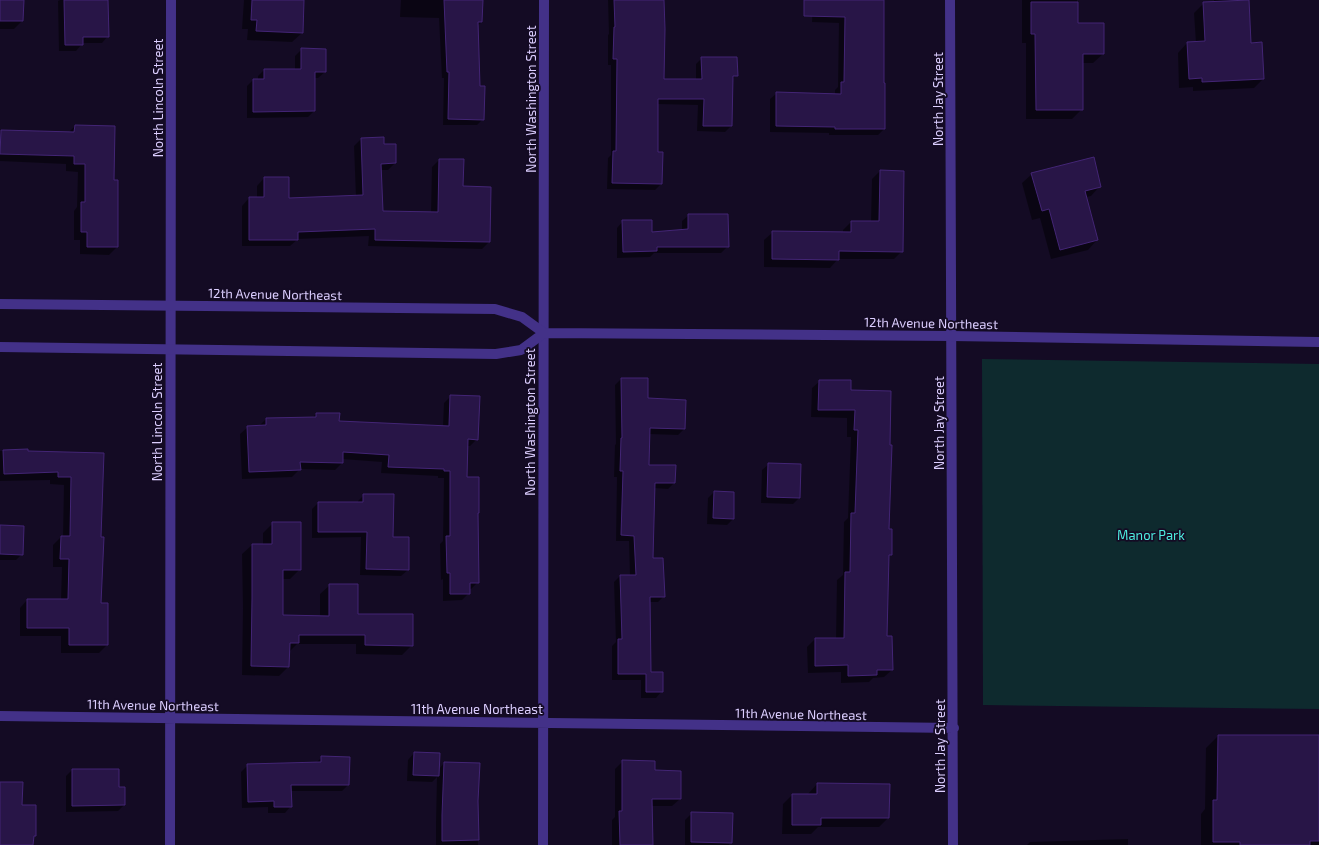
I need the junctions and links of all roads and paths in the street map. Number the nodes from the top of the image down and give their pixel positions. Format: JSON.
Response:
{"nodes":[{"id":1,"x":171,"y":0,"type":"edge"},
{"id":2,"x":544,"y":0,"type":"edge"},
{"id":3,"x":950,"y":0,"type":"edge"},
{"id":4,"x":0,"y":304,"type":"edge"},
{"id":5,"x":170,"y":305,"type":"junction"},
{"id":6,"x":544,"y":334,"type":"junction"},
{"id":7,"x":951,"y":336,"type":"junction"},
{"id":8,"x":1319,"y":342,"type":"edge"},
{"id":9,"x":0,"y":348,"type":"edge"},
{"id":10,"x":171,"y":350,"type":"junction"},
{"id":11,"x":0,"y":716,"type":"edge"},
{"id":12,"x":170,"y":719,"type":"junction"},
{"id":13,"x":543,"y":723,"type":"junction"},
{"id":14,"x":954,"y":728,"type":"junction"},
{"id":15,"x":170,"y":845,"type":"edge"},
{"id":16,"x":543,"y":845,"type":"edge"},
{"id":17,"x":953,"y":845,"type":"edge"}],
"edges":[{"from":1,"to":5,"type":"street","name":"North Lincoln Street"},
{"from":2,"to":6,"type":"street","name":"North Washington Street"},
{"from":3,"to":7,"type":"street","name":"North Jay Street"},
{"from":4,"to":5,"type":"street","name":"12th Avenue Northeast"},
{"from":5,"to":6,"type":"street","name":"12th Avenue Northeast"},
{"from":5,"to":10,"type":"street","name":"North Lincoln Street"},
{"from":6,"to":7,"type":"street","name":"12th Avenue Northeast"},
{"from":6,"to":10,"type":"street"},
{"from":6,"to":13,"type":"street","name":"North Washington Street"},
{"from":7,"to":8,"type":"street","name":"12th Avenue Northeast"},
{"from":7,"to":14,"type":"street","name":"North Jay Street"},
{"from":9,"to":10,"type":"street"},
{"from":10,"to":12,"type":"street","name":"North Lincoln Street"},
{"from":11,"to":12,"type":"street","name":"11th Avenue Northeast"},
{"from":12,"to":13,"type":"street","name":"11th Avenue Northeast"},
{"from":12,"to":15,"type":"street","name":"North Lincoln Street"},
{"from":13,"to":14,"type":"street","name":"11th Avenue Northeast"},
{"from":13,"to":16,"type":"street","name":"North Washington Street"},
{"from":14,"to":17,"type":"street","name":"North Jay Street"}]}
